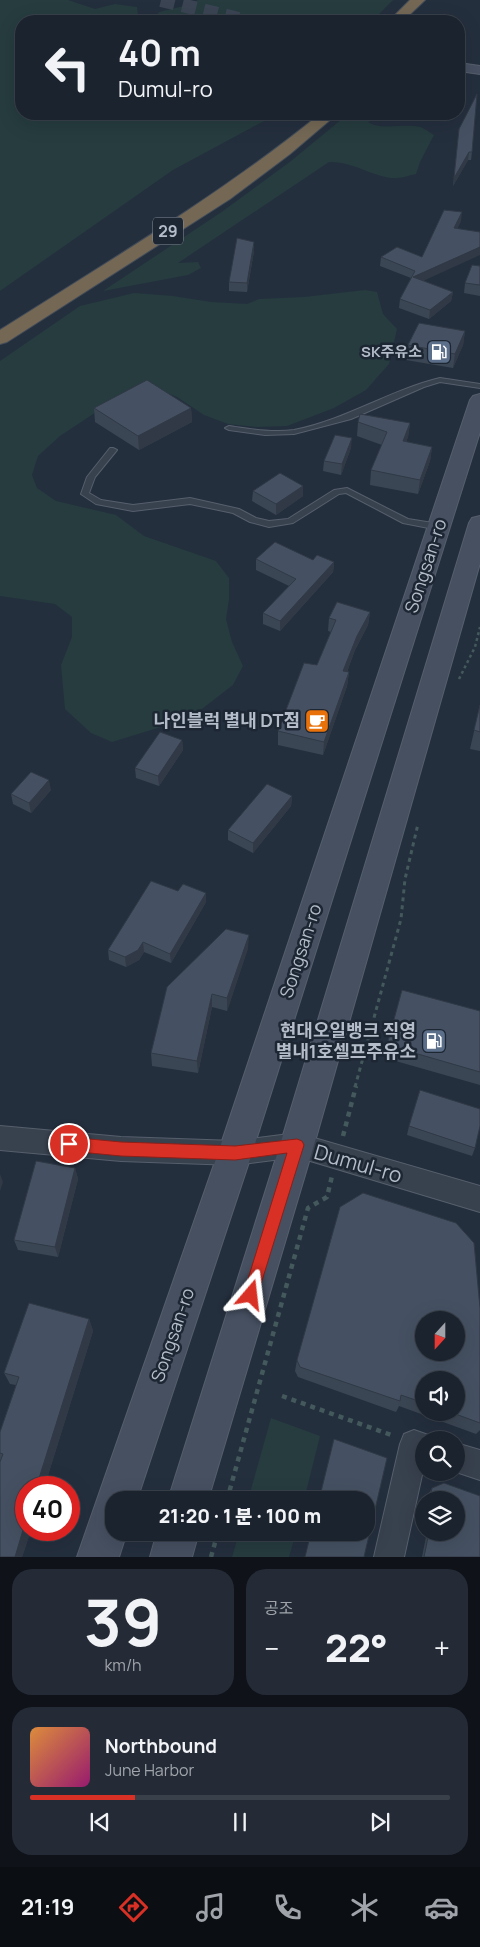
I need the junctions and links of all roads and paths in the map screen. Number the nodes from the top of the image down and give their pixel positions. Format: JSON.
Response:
{"nodes":[{"id":1,"x":418,"y":0,"type":"edge"},
{"id":2,"x":402,"y":15,"type":"edge"},
{"id":3,"x":465,"y":61,"type":"edge"},
{"id":4,"x":480,"y":63,"type":"edge"},
{"id":5,"x":465,"y":68,"type":"edge"},
{"id":6,"x":480,"y":70,"type":"edge"},
{"id":7,"x":322,"y":120,"type":"edge"},
{"id":8,"x":224,"y":174,"type":"dead end"},
{"id":9,"x":132,"y":234,"type":"dead end"},
{"id":10,"x":0,"y":338,"type":"edge"},
{"id":11,"x":480,"y":386,"type":"edge"},
{"id":12,"x":480,"y":400,"type":"edge"},
{"id":13,"x":229,"y":428,"type":"dead end"},
{"id":14,"x":113,"y":450,"type":"dead end"},
{"id":15,"x":480,"y":523,"type":"edge"},
{"id":16,"x":439,"y":527,"type":"junction"},
{"id":17,"x":480,"y":627,"type":"edge"},
{"id":18,"x":458,"y":680,"type":"dead end"},
{"id":19,"x":420,"y":815,"type":"dead end"},
{"id":20,"x":0,"y":1138,"type":"edge"},
{"id":21,"x":297,"y":1145,"type":"junction"},
{"id":22,"x":235,"y":1153,"type":"junction"},
{"id":23,"x":337,"y":1157,"type":"junction"},
{"id":24,"x":480,"y":1199,"type":"edge"},
{"id":25,"x":282,"y":1396,"type":"dead end"},
{"id":26,"x":415,"y":1444,"type":"edge"},
{"id":27,"x":415,"y":1460,"type":"edge"},
{"id":28,"x":465,"y":1460,"type":"edge"},
{"id":29,"x":480,"y":1465,"type":"edge"},
{"id":30,"x":120,"y":1491,"type":"edge"},
{"id":31,"x":191,"y":1491,"type":"edge"},
{"id":32,"x":229,"y":1491,"type":"edge"},
{"id":33,"x":105,"y":1536,"type":"edge"},
{"id":34,"x":175,"y":1541,"type":"edge"},
{"id":35,"x":215,"y":1541,"type":"edge"},
{"id":36,"x":98,"y":1557,"type":"edge"},
{"id":37,"x":171,"y":1557,"type":"edge"},
{"id":38,"x":211,"y":1557,"type":"edge"},
{"id":39,"x":389,"y":1557,"type":"edge"}],
"edges":[{"from":1,"to":2,"type":"highway"},
{"from":3,"to":4,"type":"street"},
{"from":5,"to":6,"type":"street"},
{"from":7,"to":10,"type":"highway","number":"29"},
{"from":8,"to":9,"type":"highway","number":"29"},
{"from":11,"to":13,"type":"lane"},
{"from":12,"to":16,"type":"street","name":"Songsan-ro"},
{"from":14,"to":16,"type":"lane"},
{"from":15,"to":21,"type":"street"},
{"from":16,"to":22,"type":"street","name":"Songsan-ro"},
{"from":17,"to":18,"type":"path"},
{"from":19,"to":23,"type":"path"},
{"from":20,"to":22,"type":"street","name":"Dumul-ro"},
{"from":21,"to":22,"type":"street","name":"Dumul-ro"},
{"from":21,"to":23,"type":"street","name":"Dumul-ro"},
{"from":21,"to":31,"type":"street"},
{"from":22,"to":30,"type":"street","name":"Songsan-ro"},
{"from":23,"to":24,"type":"street","name":"Dumul-ro"},
{"from":23,"to":32,"type":"path"},
{"from":25,"to":26,"type":"path"},
{"from":27,"to":39,"type":"street"},
{"from":28,"to":29,"type":"street"},
{"from":33,"to":36,"type":"street"},
{"from":34,"to":37,"type":"street"},
{"from":35,"to":38,"type":"path"}]}
